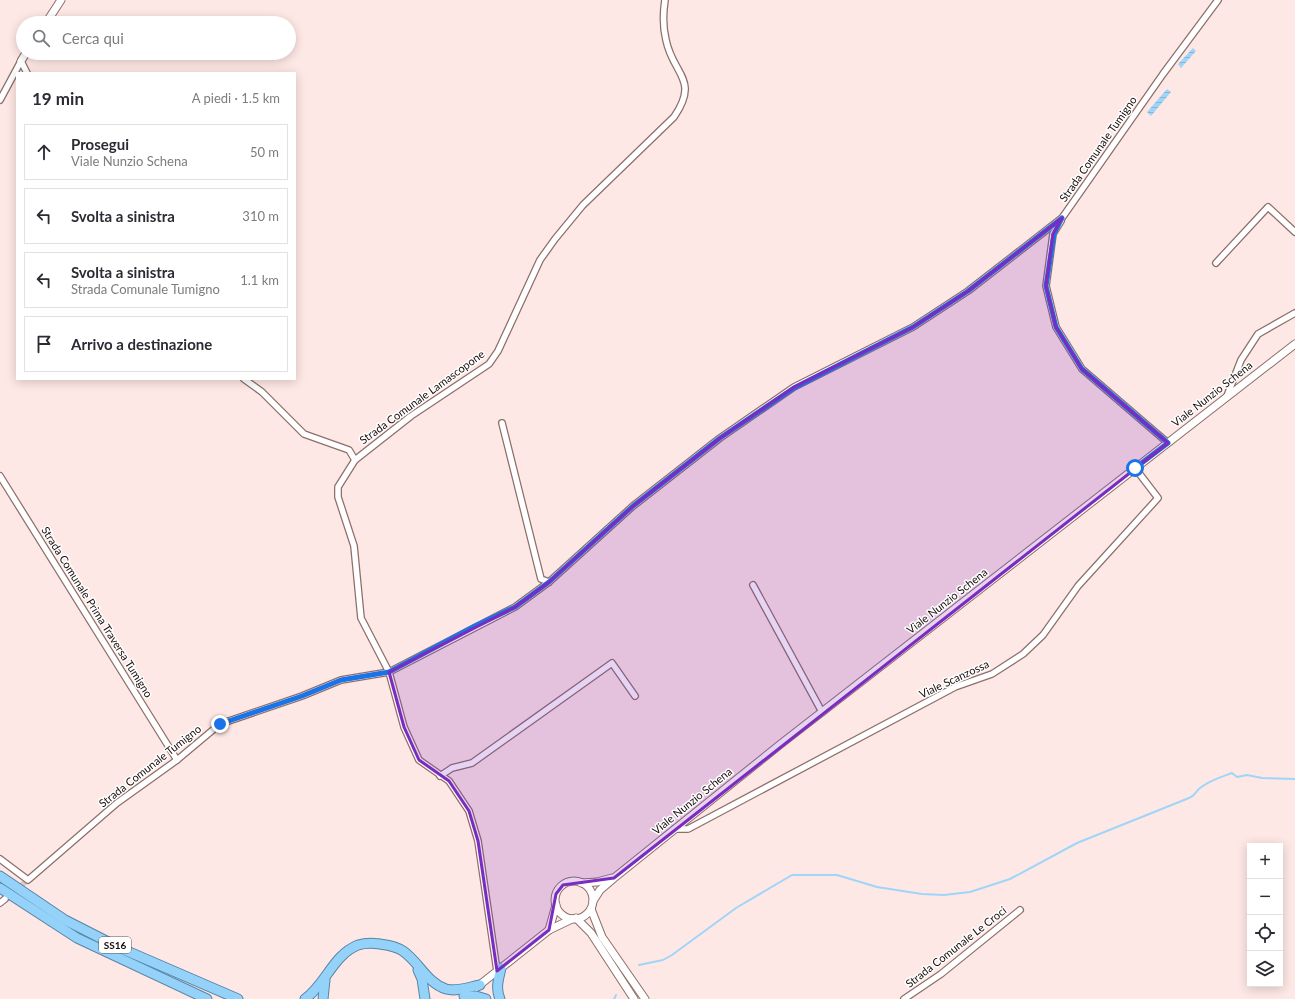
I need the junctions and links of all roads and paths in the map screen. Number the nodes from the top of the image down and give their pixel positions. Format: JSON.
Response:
{"nodes":[{"id":1,"x":61,"y":0,"type":"edge"},
{"id":2,"x":665,"y":0,"type":"edge"},
{"id":3,"x":1218,"y":0,"type":"edge"},
{"id":4,"x":51,"y":16,"type":"edge"},
{"id":5,"x":21,"y":61,"type":"joint"},
{"id":6,"x":26,"y":72,"type":"edge"},
{"id":7,"x":0,"y":100,"type":"edge"},
{"id":8,"x":1062,"y":218,"type":"junction"},
{"id":9,"x":1295,"y":232,"type":"edge"},
{"id":10,"x":1216,"y":263,"type":"dead end"},
{"id":11,"x":1295,"y":313,"type":"edge"},
{"id":12,"x":1295,"y":344,"type":"edge"},
{"id":13,"x":245,"y":380,"type":"edge"},
{"id":14,"x":1227,"y":397,"type":"junction"},
{"id":15,"x":502,"y":423,"type":"dead end"},
{"id":16,"x":1168,"y":443,"type":"junction"},
{"id":17,"x":355,"y":460,"type":"junction"},
{"id":18,"x":1135,"y":468,"type":"junction"},
{"id":19,"x":0,"y":476,"type":"edge"},
{"id":20,"x":549,"y":582,"type":"junction"},
{"id":21,"x":753,"y":585,"type":"dead end"},
{"id":22,"x":389,"y":672,"type":"junction"},
{"id":23,"x":636,"y":696,"type":"dead end"},
{"id":24,"x":822,"y":712,"type":"junction"},
{"id":25,"x":177,"y":760,"type":"junction"},
{"id":26,"x":440,"y":776,"type":"junction"},
{"id":27,"x":675,"y":829,"type":"junction"},
{"id":28,"x":0,"y":859,"type":"edge"},
{"id":29,"x":0,"y":876,"type":"edge"},
{"id":30,"x":614,"y":878,"type":"junction"},
{"id":31,"x":582,"y":882,"type":"junction"},
{"id":32,"x":0,"y":888,"type":"edge"},
{"id":33,"x":593,"y":901,"type":"junction"},
{"id":34,"x":556,"y":905,"type":"junction"},
{"id":35,"x":591,"y":909,"type":"junction"},
{"id":36,"x":1020,"y":910,"type":"dead end"},
{"id":37,"x":574,"y":918,"type":"junction"},
{"id":38,"x":549,"y":930,"type":"junction"},
{"id":39,"x":413,"y":960,"type":"junction"},
{"id":40,"x":499,"y":970,"type":"junction"},
{"id":41,"x":326,"y":978,"type":"junction"},
{"id":42,"x":480,"y":985,"type":"junction"},
{"id":43,"x":208,"y":986,"type":"junction"},
{"id":44,"x":190,"y":992,"type":"junction"},
{"id":45,"x":463,"y":998,"type":"edge"},
{"id":46,"x":204,"y":999,"type":"edge"},
{"id":47,"x":207,"y":999,"type":"edge"},
{"id":48,"x":238,"y":999,"type":"edge"},
{"id":49,"x":246,"y":999,"type":"edge"},
{"id":50,"x":305,"y":999,"type":"edge"},
{"id":51,"x":323,"y":999,"type":"edge"},
{"id":52,"x":425,"y":999,"type":"edge"},
{"id":53,"x":486,"y":999,"type":"edge"},
{"id":54,"x":500,"y":999,"type":"edge"},
{"id":55,"x":634,"y":999,"type":"edge"},
{"id":56,"x":644,"y":999,"type":"edge"},
{"id":57,"x":904,"y":999,"type":"edge"}],
"edges":[{"from":1,"to":4,"type":"street"},
{"from":2,"to":17,"type":"street","name":"Strada Comunale Lamascopone"},
{"from":3,"to":8,"type":"street","name":"Strada Comunale Tumigno"},
{"from":5,"to":6,"type":"street"},
{"from":5,"to":7,"type":"street"},
{"from":8,"to":16,"type":"street"},
{"from":8,"to":20,"type":"street","name":"Strada Comunale Tumigno"},
{"from":9,"to":10,"type":"street"},
{"from":11,"to":14,"type":"street"},
{"from":12,"to":14,"type":"street","name":"Viale Nunzio Schena"},
{"from":13,"to":17,"type":"street"},
{"from":14,"to":16,"type":"street","name":"Viale Nunzio Schena"},
{"from":15,"to":20,"type":"street"},
{"from":16,"to":18,"type":"street","name":"Viale Nunzio Schena"},
{"from":17,"to":22,"type":"street","name":"Strada Comunale Lamascopone"},
{"from":18,"to":24,"type":"street","name":"Viale Nunzio Schena"},
{"from":18,"to":27,"type":"street","name":"Viale Scanzossa"},
{"from":19,"to":25,"type":"street","name":"Strada Comunale Prima Traversa Tumigno"},
{"from":20,"to":22,"type":"street","name":"Strada Comunale Tumigno"},
{"from":21,"to":24,"type":"street"},
{"from":22,"to":25,"type":"street","name":"Strada Comunale Tumigno"},
{"from":22,"to":26,"type":"street","name":"Strada Comunale Lamascopone"},
{"from":23,"to":26,"type":"street"},
{"from":24,"to":27,"type":"street","name":"Viale Nunzio Schena"},
{"from":25,"to":28,"type":"street","name":"Strada Comunale Tumigno"},
{"from":26,"to":40,"type":"street","name":"Strada Comunale Lamascopone"},
{"from":27,"to":30,"type":"street","name":"Viale Nunzio Schena"},
{"from":29,"to":43,"type":"highway","number":"SS16"},
{"from":30,"to":31,"type":"street","name":"Viale Nunzio Schena"},
{"from":30,"to":33,"type":"street","name":"Viale Nunzio Schena"},
{"from":31,"to":33,"type":"street"},
{"from":31,"to":34,"type":"street"},
{"from":32,"to":44,"type":"highway","number":"SS16"},
{"from":33,"to":35,"type":"street"},
{"from":34,"to":37,"type":"street"},
{"from":34,"to":38,"type":"street"},
{"from":35,"to":37,"type":"street"},
{"from":35,"to":56,"type":"street"},
{"from":36,"to":57,"type":"street","name":"Strada Comunale Le Croci"},
{"from":37,"to":38,"type":"street"},
{"from":37,"to":55,"type":"street"},
{"from":38,"to":40,"type":"street"},
{"from":39,"to":41,"type":"highway"},
{"from":39,"to":42,"type":"highway"},
{"from":39,"to":52,"type":"highway"},
{"from":40,"to":42,"type":"street"},
{"from":40,"to":54,"type":"highway"},
{"from":41,"to":50,"type":"highway"},
{"from":41,"to":51,"type":"highway"},
{"from":42,"to":45,"type":"street"},
{"from":43,"to":48,"type":"highway","number":"SS16"},
{"from":43,"to":49,"type":"highway"},
{"from":44,"to":46,"type":"highway"},
{"from":44,"to":47,"type":"highway","number":"SS16"},
{"from":45,"to":53,"type":"highway"}]}
